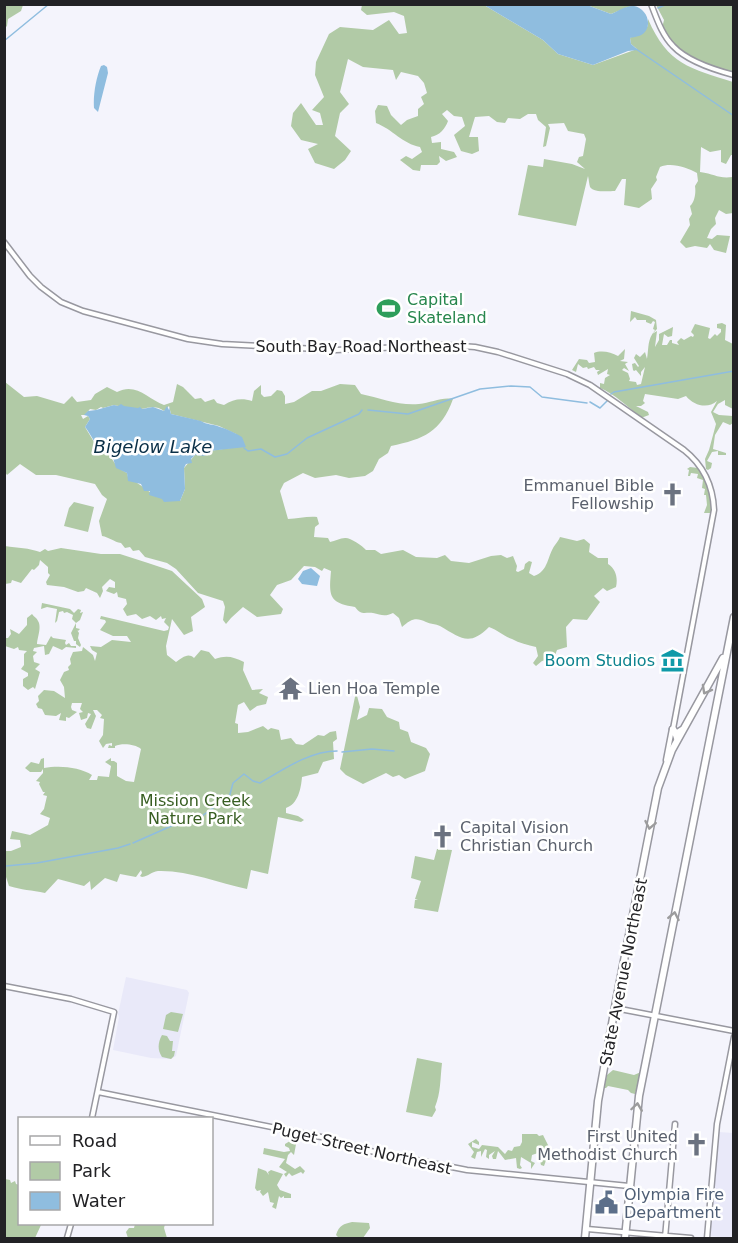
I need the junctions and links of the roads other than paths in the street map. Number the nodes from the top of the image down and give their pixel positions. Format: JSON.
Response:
{"nodes":[{"id":1,"x":651,"y":4,"type":"edge"},
{"id":2,"x":734,"y":75,"type":"edge"},
{"id":3,"x":4,"y":242,"type":"edge"},
{"id":4,"x":714,"y":515,"type":"joint"},
{"id":5,"x":734,"y":617,"type":"edge"},
{"id":6,"x":734,"y":640,"type":"edge"},
{"id":7,"x":730,"y":650,"type":"edge"},
{"id":8,"x":722,"y":666,"type":"junction"},
{"id":9,"x":677,"y":708,"type":"junction"},
{"id":10,"x":686,"y":725,"type":"junction"},
{"id":11,"x":673,"y":729,"type":"junction"},
{"id":12,"x":677,"y":741,"type":"junction"},
{"id":13,"x":664,"y":768,"type":"junction"},
{"id":14,"x":4,"y":986,"type":"edge"},
{"id":15,"x":615,"y":1008,"type":"junction"},
{"id":16,"x":655,"y":1015,"type":"junction"},
{"id":17,"x":734,"y":1031,"type":"edge"},
{"id":18,"x":734,"y":1037,"type":"edge"},
{"id":19,"x":98,"y":1092,"type":"junction"},
{"id":20,"x":92,"y":1117,"type":"edge"},
{"id":21,"x":675,"y":1124,"type":"dead end"},
{"id":22,"x":590,"y":1182,"type":"junction"},
{"id":23,"x":629,"y":1186,"type":"junction"},
{"id":24,"x":586,"y":1229,"type":"junction"},
{"id":25,"x":625,"y":1235,"type":"edge"},
{"id":26,"x":665,"y":1237,"type":"edge"},
{"id":27,"x":585,"y":1239,"type":"edge"},
{"id":28,"x":692,"y":1239,"type":"edge"},
{"id":29,"x":707,"y":1239,"type":"edge"}],
"edges":[{"from":1,"to":2,"type":"street"},
{"from":3,"to":4,"type":"street","name":"South Bay Road Northeast"},
{"from":4,"to":9,"type":"street","name":"State Avenue Northeast"},
{"from":5,"to":7,"type":"main road"},
{"from":6,"to":7,"type":"main road"},
{"from":7,"to":8,"type":"main road"},
{"from":8,"to":10,"type":"main road","one_way":true},
{"from":16,"to":8,"type":"main road","one_way":true},
{"from":9,"to":11,"type":"street","name":"State Avenue Northeast"},
{"from":9,"to":13,"type":"street","name":"State Avenue Northeast"},
{"from":10,"to":11,"type":"main road"},
{"from":10,"to":12,"type":"main road"},
{"from":11,"to":12,"type":"street"},
{"from":12,"to":13,"type":"main road"},
{"from":13,"to":15,"type":"main road","name":"State Avenue Northeast","one_way":true},
{"from":14,"to":19,"type":"street"},
{"from":15,"to":16,"type":"street"},
{"from":15,"to":22,"type":"main road","name":"State Avenue Northeast"},
{"from":16,"to":17,"type":"street"},
{"from":23,"to":16,"type":"main road","one_way":true},
{"from":18,"to":29,"type":"street"},
{"from":19,"to":20,"type":"street"},
{"from":19,"to":22,"type":"street","name":"Puget Street Northeast"},
{"from":21,"to":26,"type":"street"},
{"from":22,"to":23,"type":"street","name":"Puget Street Northeast"},
{"from":22,"to":24,"type":"main road","name":"State Avenue Northeast"},
{"from":23,"to":25,"type":"main road"},
{"from":24,"to":25,"type":"street"},
{"from":24,"to":27,"type":"main road","name":"State Avenue Northeast"},
{"from":25,"to":26,"type":"street"},
{"from":26,"to":28,"type":"street"}]}
